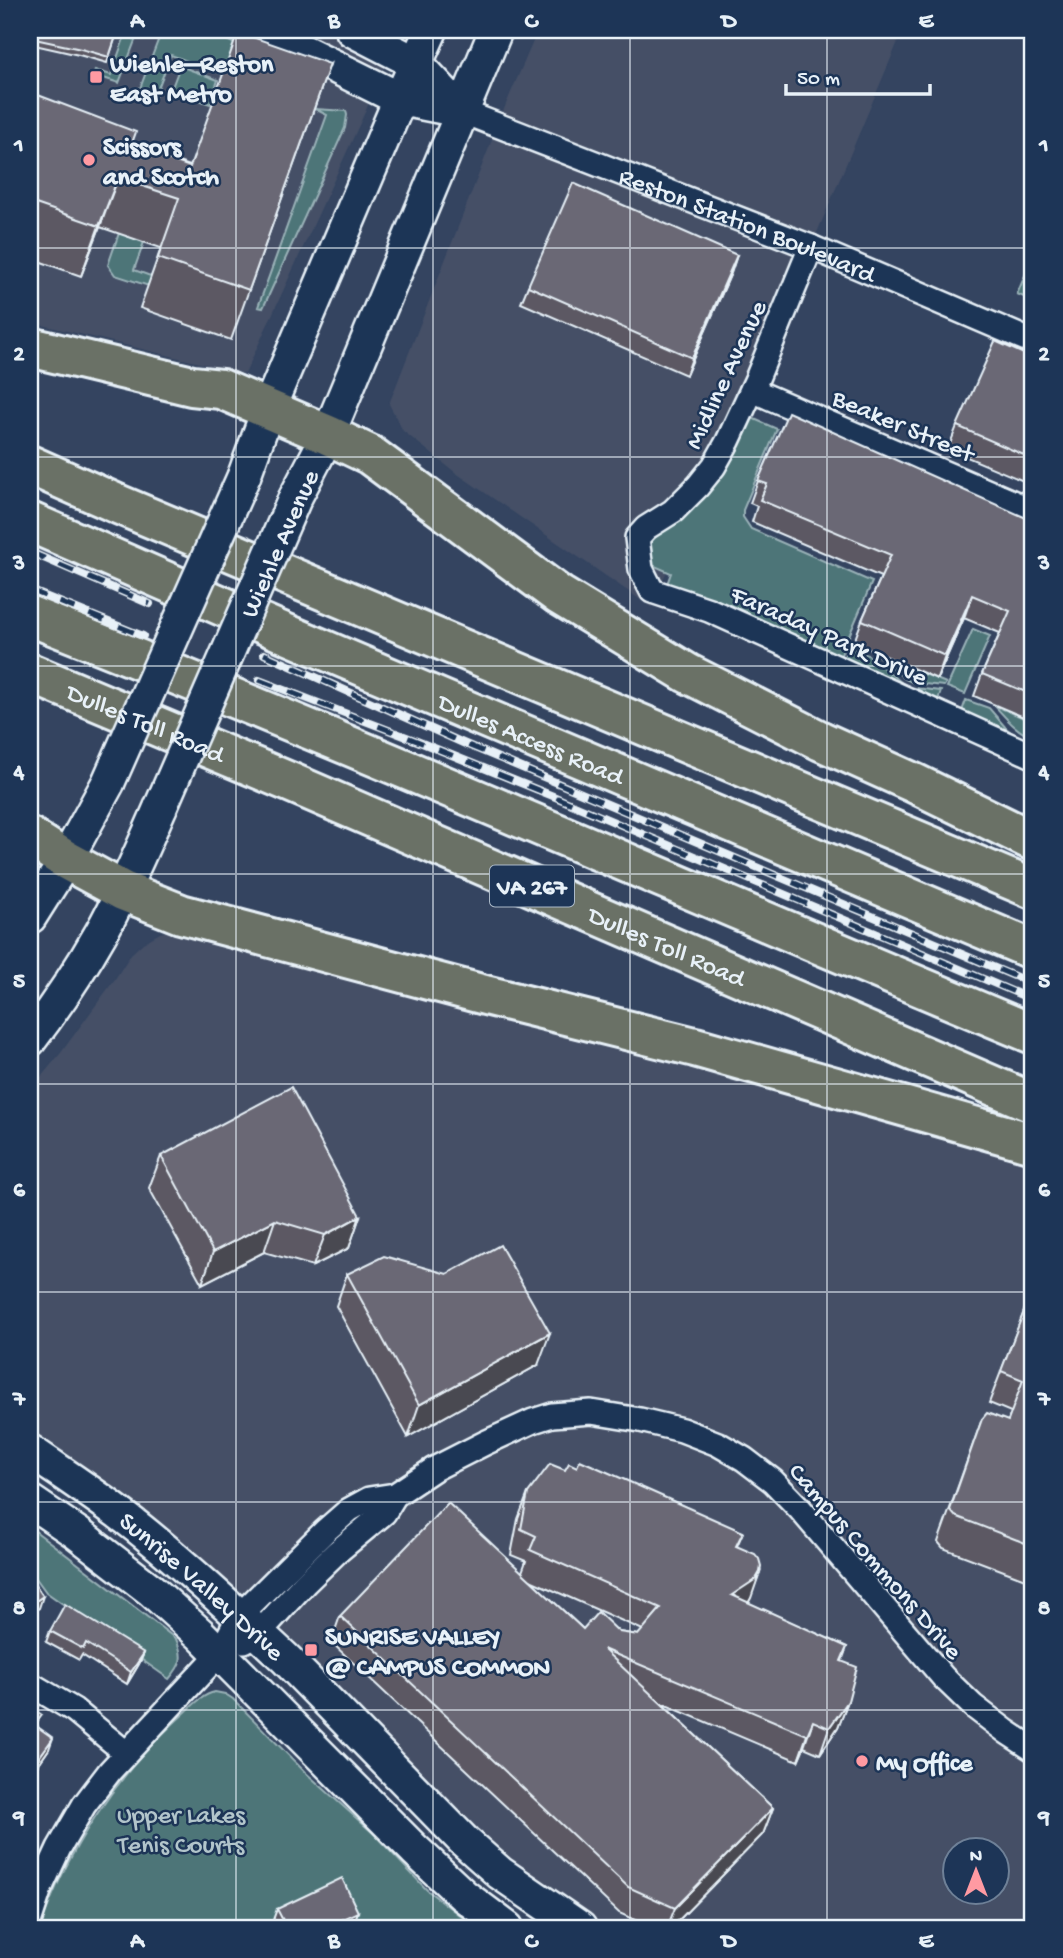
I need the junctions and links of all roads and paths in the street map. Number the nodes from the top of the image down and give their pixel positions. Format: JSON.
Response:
{"nodes":[{"id":1,"x":261,"y":30,"type":"edge"},
{"id":2,"x":352,"y":30,"type":"edge"},
{"id":3,"x":431,"y":30,"type":"edge"},
{"id":4,"x":496,"y":30,"type":"edge"},
{"id":5,"x":416,"y":64,"type":"junction"},
{"id":6,"x":400,"y":99,"type":"junction"},
{"id":7,"x":461,"y":111,"type":"junction"},
{"id":8,"x":811,"y":247,"type":"junction"},
{"id":9,"x":1033,"y":342,"type":"edge"},
{"id":10,"x":30,"y":347,"type":"edge"},
{"id":11,"x":752,"y":390,"type":"junction"},
{"id":12,"x":268,"y":410,"type":"junction"},
{"id":13,"x":328,"y":435,"type":"junction"},
{"id":14,"x":30,"y":465,"type":"edge"},
{"id":15,"x":1033,"y":511,"type":"edge"},
{"id":16,"x":30,"y":522,"type":"edge"},
{"id":17,"x":638,"y":538,"type":"joint"},
{"id":18,"x":30,"y":616,"type":"edge"},
{"id":19,"x":30,"y":673,"type":"edge"},
{"id":20,"x":1033,"y":757,"type":"edge"},
{"id":21,"x":30,"y":837,"type":"edge"},
{"id":22,"x":1033,"y":841,"type":"edge"},
{"id":23,"x":49,"y":870,"type":"edge"},
{"id":24,"x":1033,"y":889,"type":"edge"},
{"id":25,"x":123,"y":891,"type":"junction"},
{"id":26,"x":30,"y":917,"type":"edge"},
{"id":27,"x":1033,"y":950,"type":"edge"},
{"id":28,"x":1033,"y":1034,"type":"edge"},
{"id":29,"x":30,"y":1040,"type":"edge"},
{"id":30,"x":1033,"y":1103,"type":"edge"},
{"id":31,"x":1033,"y":1143,"type":"edge"},
{"id":32,"x":30,"y":1451,"type":"edge"},
{"id":33,"x":30,"y":1501,"type":"edge"},
{"id":34,"x":249,"y":1625,"type":"junction"},
{"id":35,"x":220,"y":1653,"type":"junction"},
{"id":36,"x":30,"y":1684,"type":"edge"},
{"id":37,"x":1033,"y":1749,"type":"edge"},
{"id":38,"x":127,"y":1753,"type":"junction"},
{"id":39,"x":34,"y":1889,"type":"edge"},
{"id":40,"x":30,"y":1919,"type":"edge"},
{"id":41,"x":507,"y":1928,"type":"edge"},
{"id":42,"x":580,"y":1928,"type":"edge"}],
"edges":[{"from":1,"to":6,"type":"main road","name":"Reston Station Boulevard"},
{"from":2,"to":5,"type":"main road","name":"Reston Station Boulevard"},
{"from":3,"to":5,"type":"main road"},
{"from":4,"to":7,"type":"main road","name":"Wiehle Avenue"},
{"from":5,"to":6,"type":"main road"},
{"from":5,"to":7,"type":"main road","name":"Reston Station Boulevard"},
{"from":6,"to":7,"type":"main road","name":"Reston Station Boulevard"},
{"from":6,"to":12,"type":"main road"},
{"from":7,"to":8,"type":"street","name":"Reston Station Boulevard"},
{"from":7,"to":13,"type":"main road","name":"Wiehle Avenue"},
{"from":8,"to":9,"type":"street","name":"Reston Station Boulevard"},
{"from":8,"to":11,"type":"street","name":"Midline Avenue"},
{"from":10,"to":12,"type":"highway"},
{"from":11,"to":15,"type":"street","name":"Beaker Street"},
{"from":11,"to":17,"type":"street","name":"Midline Avenue"},
{"from":12,"to":13,"type":"highway"},
{"from":12,"to":23,"type":"main road","bridge":true},
{"from":13,"to":22,"type":"highway"},
{"from":13,"to":25,"type":"main road","name":"Wiehle Avenue","bridge":true},
{"from":14,"to":24,"type":"highway"},
{"from":16,"to":27,"type":"highway","name":"Dulles Access Road"},
{"from":17,"to":20,"type":"street","name":"Faraday Park Drive"},
{"from":18,"to":28,"type":"highway"},
{"from":19,"to":30,"type":"highway","name":"Dulles Toll Road","number":"VA 267"},
{"from":21,"to":23,"type":"highway"},
{"from":23,"to":25,"type":"highway"},
{"from":23,"to":26,"type":"main road"},
{"from":25,"to":29,"type":"main road","name":"Wiehle Avenue"},
{"from":25,"to":31,"type":"highway"},
{"from":32,"to":34,"type":"main road","name":"Sunrise Valley Drive"},
{"from":33,"to":35,"type":"main road","name":"Sunrise Valley Drive"},
{"from":34,"to":35,"type":"street","name":"Campus Commons Drive"},
{"from":34,"to":37,"type":"street","name":"Campus Commons Drive"},
{"from":34,"to":42,"type":"main road","name":"Sunrise Valley Drive"},
{"from":35,"to":38,"type":"street","name":"Campus Commons Drive"},
{"from":35,"to":41,"type":"main road","name":"Sunrise Valley Drive"},
{"from":36,"to":38,"type":"street"},
{"from":38,"to":39,"type":"street","name":"Campus Commons Drive"},
{"from":39,"to":40,"type":"street","name":"Campus Commons Drive"}]}
